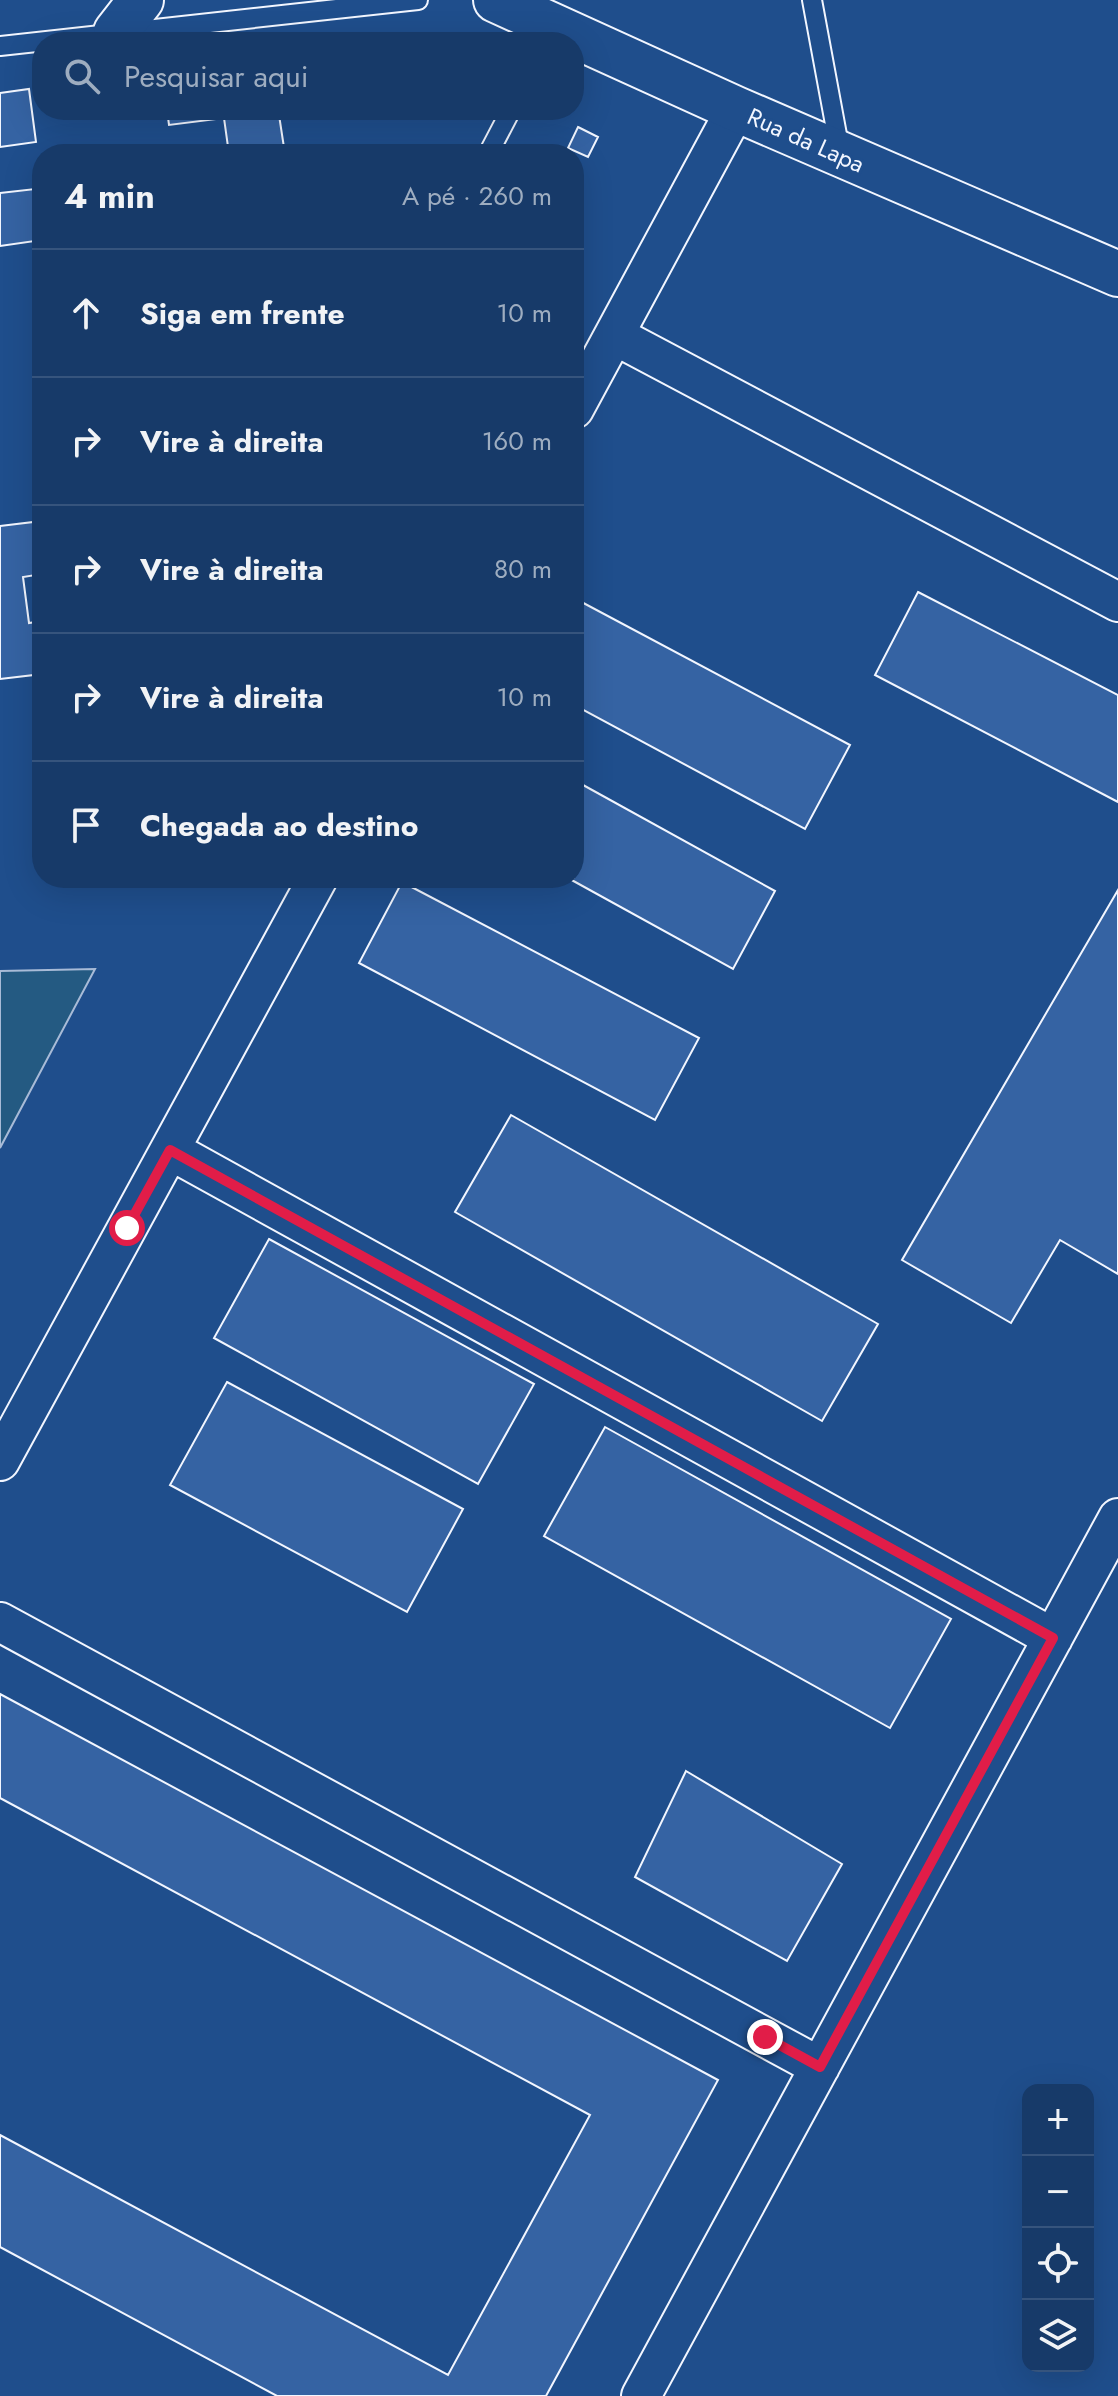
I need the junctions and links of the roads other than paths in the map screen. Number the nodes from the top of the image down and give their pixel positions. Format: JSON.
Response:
{"nodes":[{"id":1,"x":418,"y":0,"type":"edge"},
{"id":2,"x":496,"y":0,"type":"edge"},
{"id":3,"x":812,"y":0,"type":"edge"},
{"id":4,"x":129,"y":16,"type":"edge"},
{"id":5,"x":60,"y":32,"type":"edge"},
{"id":6,"x":545,"y":32,"type":"edge"},
{"id":7,"x":32,"y":39,"type":"edge"},
{"id":8,"x":0,"y":46,"type":"edge"},
{"id":9,"x":584,"y":49,"type":"edge"},
{"id":10,"x":736,"y":109,"type":"junction"},
{"id":11,"x":506,"y":120,"type":"edge"},
{"id":12,"x":493,"y":144,"type":"edge"},
{"id":13,"x":840,"y":155,"type":"junction"},
{"id":14,"x":1118,"y":274,"type":"edge"},
{"id":15,"x":614,"y":335,"type":"junction"},
{"id":16,"x":584,"y":390,"type":"edge"},
{"id":17,"x":1118,"y":602,"type":"edge"},
{"id":18,"x":313,"y":888,"type":"edge"},
{"id":19,"x":170,"y":1150,"type":"junction"},
{"id":20,"x":0,"y":1461,"type":"edge"},
{"id":21,"x":1118,"y":1518,"type":"edge"},
{"id":22,"x":0,"y":1622,"type":"edge"},
{"id":23,"x":1053,"y":1638,"type":"junction"},
{"id":24,"x":820,"y":2067,"type":"junction"},
{"id":25,"x":641,"y":2396,"type":"edge"}],
"edges":[{"from":1,"to":4,"type":"lane"},
{"from":2,"to":6,"type":"main road","name":"Rua da Lapa"},
{"from":3,"to":13,"type":"lane"},
{"from":4,"to":5,"type":"lane"},
{"from":7,"to":8,"type":"lane"},
{"from":9,"to":10,"type":"main road","name":"Rua da Lapa"},
{"from":10,"to":13,"type":"main road","name":"Rua da Lapa"},
{"from":10,"to":15,"type":"street"},
{"from":11,"to":12,"type":"lane"},
{"from":13,"to":14,"type":"main road","name":"Rua da Lapa"},
{"from":15,"to":16,"type":"street"},
{"from":15,"to":17,"type":"street"},
{"from":18,"to":19,"type":"street"},
{"from":19,"to":20,"type":"street"},
{"from":19,"to":23,"type":"street"},
{"from":21,"to":23,"type":"street"},
{"from":22,"to":24,"type":"street"},
{"from":23,"to":24,"type":"street"},
{"from":24,"to":25,"type":"street"}]}
